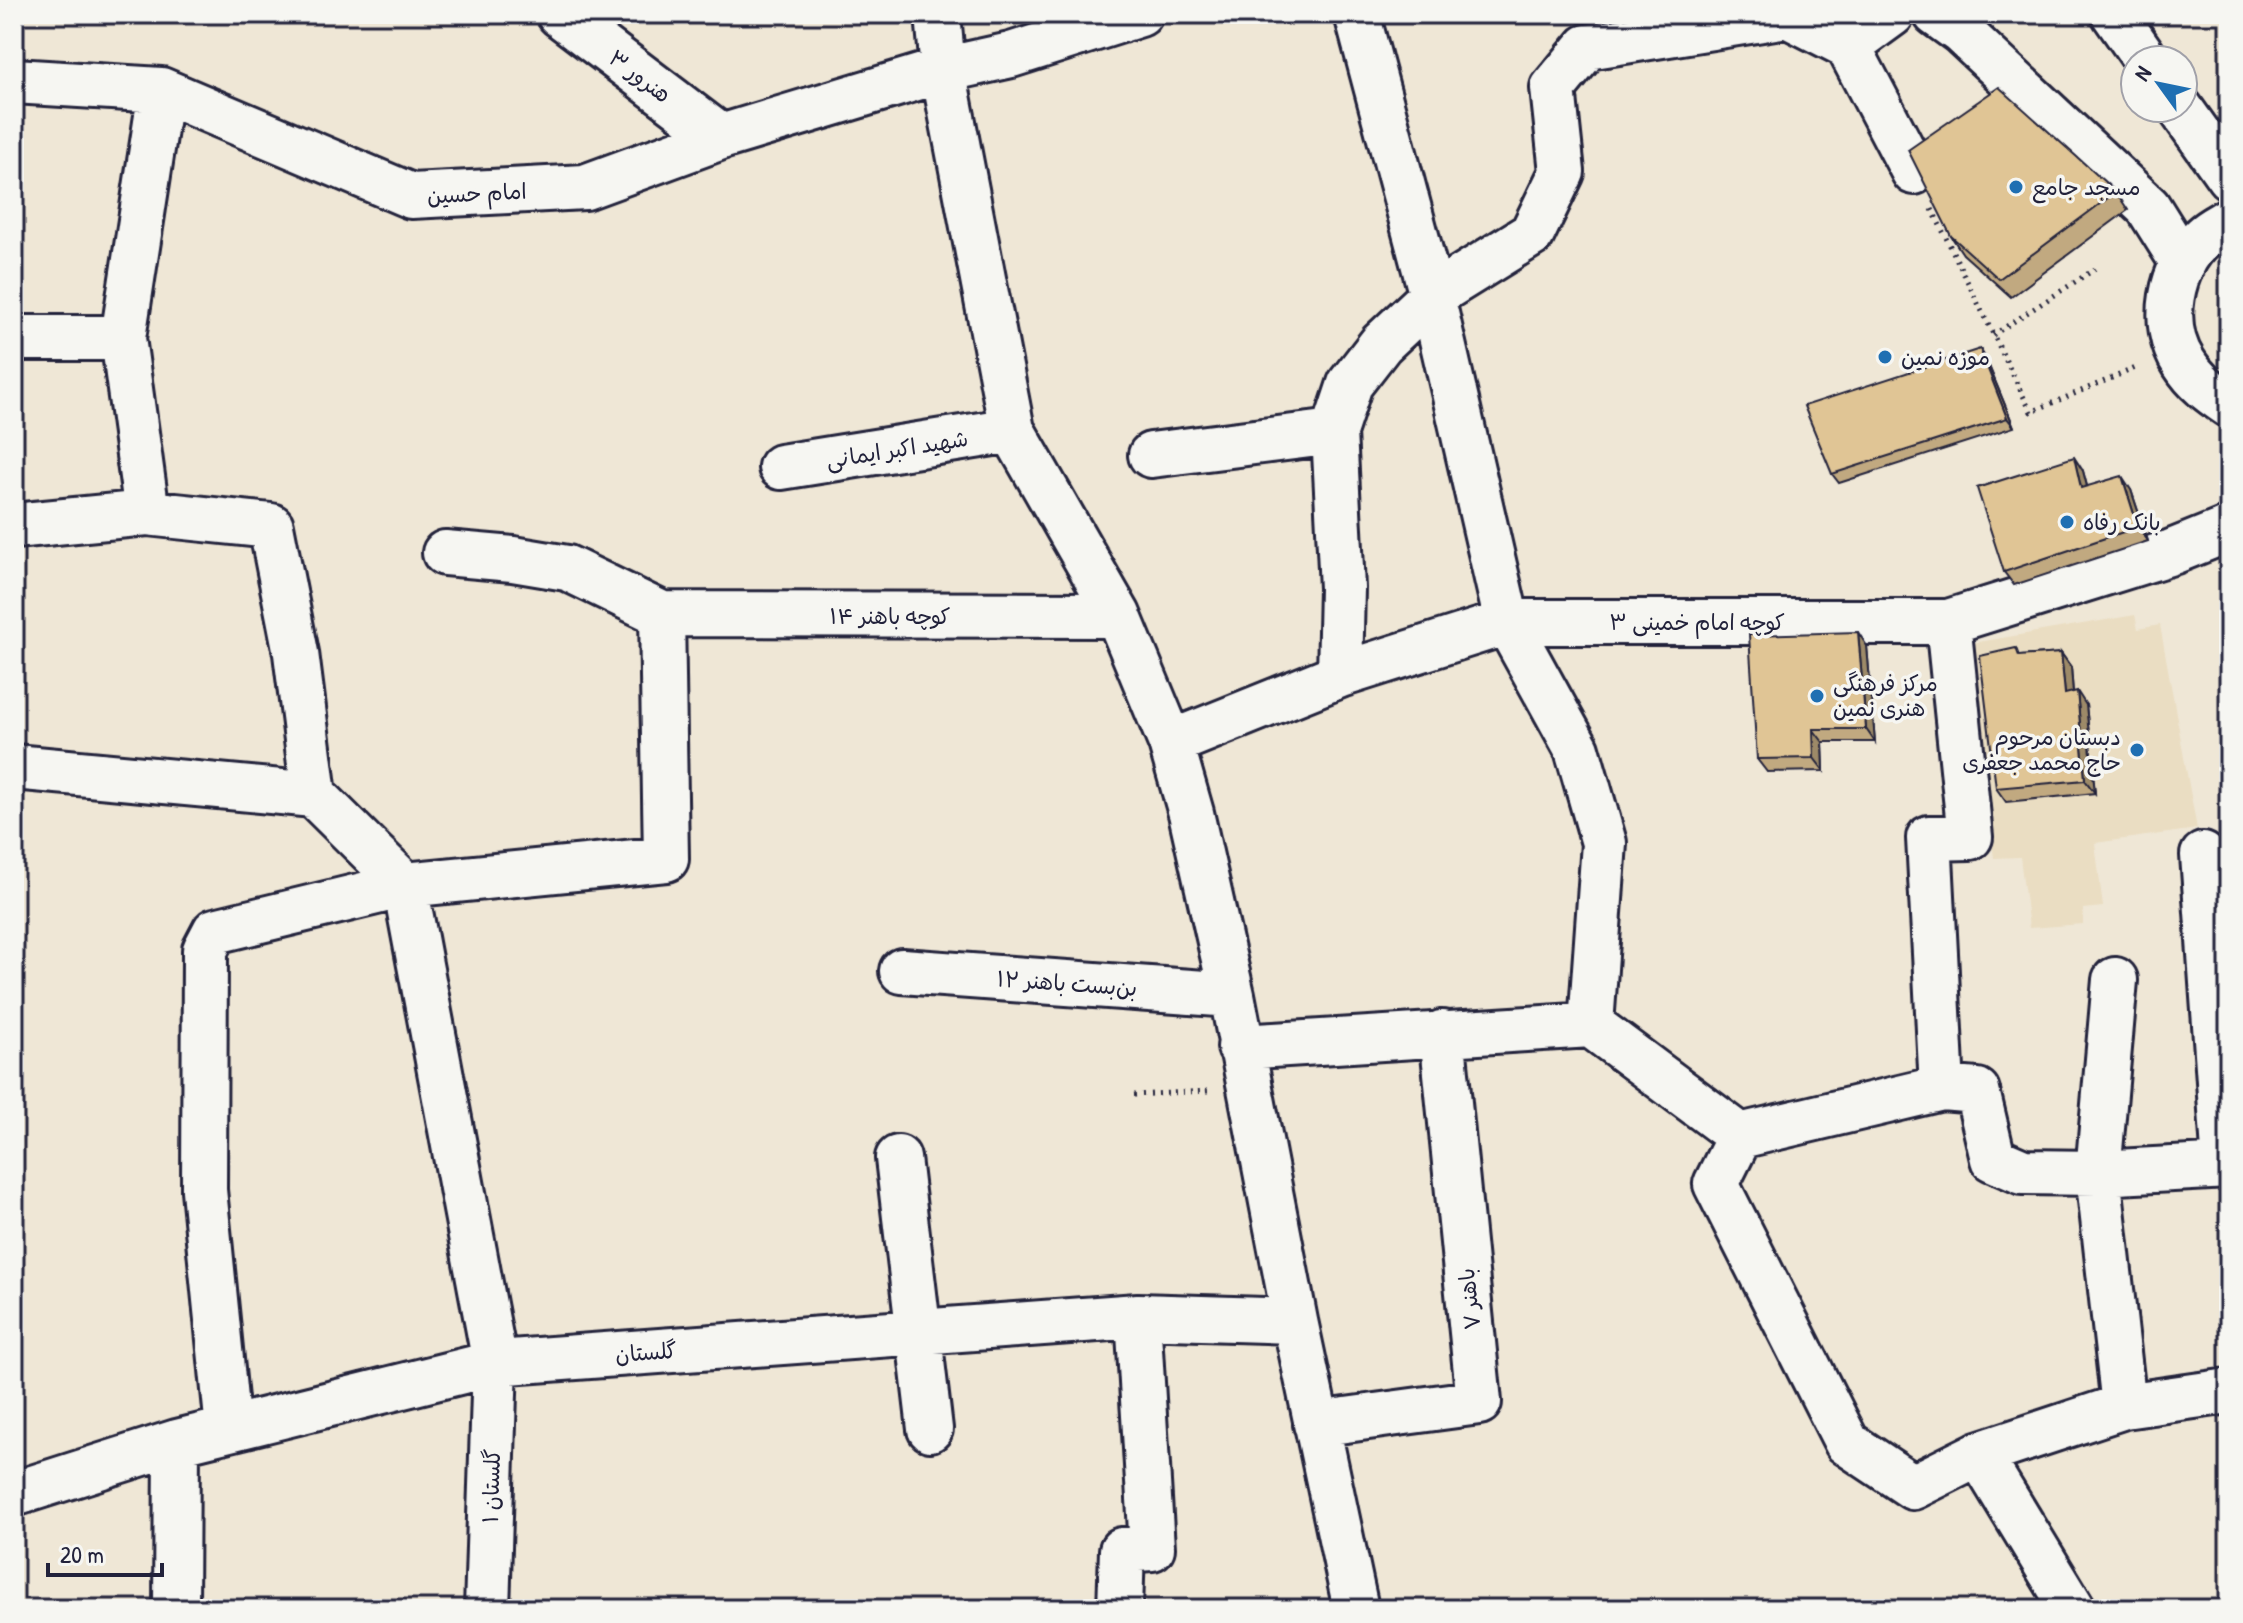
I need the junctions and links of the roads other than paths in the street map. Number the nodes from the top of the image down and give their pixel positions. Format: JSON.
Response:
{"nodes":[{"id":1,"x":559,"y":14,"type":"edge"},
{"id":2,"x":938,"y":14,"type":"edge"},
{"id":3,"x":1140,"y":14,"type":"edge"},
{"id":4,"x":1357,"y":14,"type":"edge"},
{"id":5,"x":1892,"y":14,"type":"edge"},
{"id":6,"x":1936,"y":14,"type":"edge"},
{"id":7,"x":2114,"y":14,"type":"edge"},
{"id":8,"x":2135,"y":44,"type":"edge"},
{"id":9,"x":1848,"y":46,"type":"junction"},
{"id":10,"x":943,"y":70,"type":"junction"},
{"id":11,"x":14,"y":81,"type":"edge"},
{"id":12,"x":161,"y":90,"type":"junction"},
{"id":13,"x":2191,"y":124,"type":"edge"},
{"id":14,"x":721,"y":137,"type":"junction"},
{"id":15,"x":1914,"y":172,"type":"edge"},
{"id":16,"x":2229,"y":177,"type":"edge"},
{"id":17,"x":2229,"y":220,"type":"edge"},
{"id":18,"x":2183,"y":263,"type":"junction"},
{"id":19,"x":1432,"y":296,"type":"junction"},
{"id":20,"x":14,"y":338,"type":"edge"},
{"id":21,"x":123,"y":338,"type":"junction"},
{"id":22,"x":2229,"y":405,"type":"edge"},
{"id":23,"x":1012,"y":430,"type":"junction"},
{"id":24,"x":1334,"y":432,"type":"junction"},
{"id":25,"x":1151,"y":455,"type":"dead end"},
{"id":26,"x":781,"y":467,"type":"dead end"},
{"id":27,"x":147,"y":513,"type":"junction"},
{"id":28,"x":14,"y":526,"type":"edge"},
{"id":29,"x":2229,"y":529,"type":"edge"},
{"id":30,"x":445,"y":553,"type":"dead end"},
{"id":31,"x":662,"y":614,"type":"junction"},
{"id":32,"x":1118,"y":615,"type":"junction"},
{"id":33,"x":1507,"y":622,"type":"junction"},
{"id":34,"x":1948,"y":622,"type":"junction"},
{"id":35,"x":1340,"y":675,"type":"junction"},
{"id":36,"x":1171,"y":743,"type":"junction"},
{"id":37,"x":14,"y":767,"type":"edge"},
{"id":38,"x":314,"y":795,"type":"junction"},
{"id":39,"x":2203,"y":855,"type":"dead end"},
{"id":40,"x":405,"y":885,"type":"junction"},
{"id":41,"x":902,"y":971,"type":"dead end"},
{"id":42,"x":2115,"y":980,"type":"dead end"},
{"id":43,"x":1232,"y":995,"type":"junction"},
{"id":44,"x":1591,"y":1025,"type":"junction"},
{"id":45,"x":1442,"y":1033,"type":"junction"},
{"id":46,"x":1240,"y":1047,"type":"junction"},
{"id":47,"x":1942,"y":1088,"type":"junction"},
{"id":48,"x":1740,"y":1136,"type":"junction"},
{"id":49,"x":898,"y":1158,"type":"dead end"},
{"id":50,"x":2227,"y":1166,"type":"edge"},
{"id":51,"x":2098,"y":1173,"type":"junction"},
{"id":52,"x":1138,"y":1316,"type":"junction"},
{"id":53,"x":1295,"y":1321,"type":"junction"},
{"id":54,"x":919,"y":1332,"type":"junction"},
{"id":55,"x":495,"y":1363,"type":"junction"},
{"id":56,"x":2229,"y":1391,"type":"edge"},
{"id":57,"x":2124,"y":1406,"type":"junction"},
{"id":58,"x":1316,"y":1424,"type":"junction"},
{"id":59,"x":228,"y":1429,"type":"junction"},
{"id":60,"x":930,"y":1429,"type":"dead end"},
{"id":61,"x":177,"y":1442,"type":"junction"},
{"id":62,"x":1979,"y":1454,"type":"junction"},
{"id":63,"x":14,"y":1494,"type":"edge"},
{"id":64,"x":176,"y":1609,"type":"edge"},
{"id":65,"x":487,"y":1609,"type":"edge"},
{"id":66,"x":1120,"y":1609,"type":"edge"},
{"id":67,"x":1356,"y":1609,"type":"edge"},
{"id":68,"x":2073,"y":1609,"type":"edge"}],
"edges":[{"from":1,"to":14,"type":"street","name":"هنرور ۳"},
{"from":2,"to":10,"type":"street"},
{"from":3,"to":10,"type":"street","name":"امام حسین"},
{"from":4,"to":19,"type":"street"},
{"from":5,"to":9,"type":"street"},
{"from":6,"to":18,"type":"street"},
{"from":7,"to":8,"type":"street"},
{"from":9,"to":15,"type":"street"},
{"from":9,"to":19,"type":"street"},
{"from":10,"to":14,"type":"street","name":"امام حسین"},
{"from":10,"to":23,"type":"street"},
{"from":11,"to":12,"type":"street","name":"امام حسین"},
{"from":12,"to":14,"type":"street","name":"امام حسین"},
{"from":12,"to":21,"type":"street"},
{"from":13,"to":16,"type":"street"},
{"from":17,"to":18,"type":"street"},
{"from":18,"to":22,"type":"street"},
{"from":19,"to":24,"type":"street"},
{"from":19,"to":33,"type":"street"},
{"from":20,"to":21,"type":"street"},
{"from":21,"to":27,"type":"street"},
{"from":23,"to":26,"type":"street","name":"شهید اکبر ایمانی"},
{"from":23,"to":32,"type":"street"},
{"from":24,"to":25,"type":"street"},
{"from":24,"to":35,"type":"street"},
{"from":27,"to":28,"type":"street"},
{"from":27,"to":38,"type":"street"},
{"from":29,"to":34,"type":"street","name":"کوچه امام خمینی ۳"},
{"from":30,"to":31,"type":"street"},
{"from":31,"to":32,"type":"street","name":"کوچه باهنر ۱۴"},
{"from":31,"to":40,"type":"street"},
{"from":32,"to":36,"type":"street"},
{"from":33,"to":34,"type":"street","name":"کوچه امام خمینی ۳"},
{"from":33,"to":35,"type":"street","name":"کوچه امام خمینی ۳"},
{"from":33,"to":44,"type":"street"},
{"from":34,"to":47,"type":"street"},
{"from":35,"to":36,"type":"street","name":"کوچه امام خمینی ۳"},
{"from":36,"to":43,"type":"street"},
{"from":37,"to":38,"type":"street"},
{"from":38,"to":40,"type":"street"},
{"from":39,"to":50,"type":"street"},
{"from":40,"to":55,"type":"street","name":"گلستان ۱"},
{"from":40,"to":59,"type":"street"},
{"from":41,"to":43,"type":"street","name":"بن‌بست باهنر ۱۲"},
{"from":42,"to":51,"type":"street"},
{"from":43,"to":46,"type":"street"},
{"from":44,"to":45,"type":"street"},
{"from":44,"to":48,"type":"street"},
{"from":45,"to":46,"type":"street"},
{"from":45,"to":58,"type":"street","name":"باهنر ۷"},
{"from":46,"to":53,"type":"street"},
{"from":47,"to":48,"type":"street"},
{"from":47,"to":51,"type":"street"},
{"from":48,"to":62,"type":"street"},
{"from":49,"to":54,"type":"street"},
{"from":50,"to":51,"type":"street"},
{"from":51,"to":57,"type":"street"},
{"from":52,"to":53,"type":"street","name":"گلستان"},
{"from":52,"to":54,"type":"street","name":"گلستان"},
{"from":52,"to":66,"type":"street"},
{"from":53,"to":58,"type":"street"},
{"from":54,"to":55,"type":"street","name":"گلستان"},
{"from":54,"to":60,"type":"street"},
{"from":55,"to":59,"type":"street","name":"گلستان"},
{"from":55,"to":65,"type":"street","name":"گلستان ۱"},
{"from":56,"to":57,"type":"street"},
{"from":57,"to":62,"type":"street"},
{"from":58,"to":67,"type":"street"},
{"from":59,"to":61,"type":"street","name":"گلستان"},
{"from":61,"to":63,"type":"street","name":"گلستان"},
{"from":61,"to":64,"type":"street"},
{"from":62,"to":68,"type":"street"}]}
